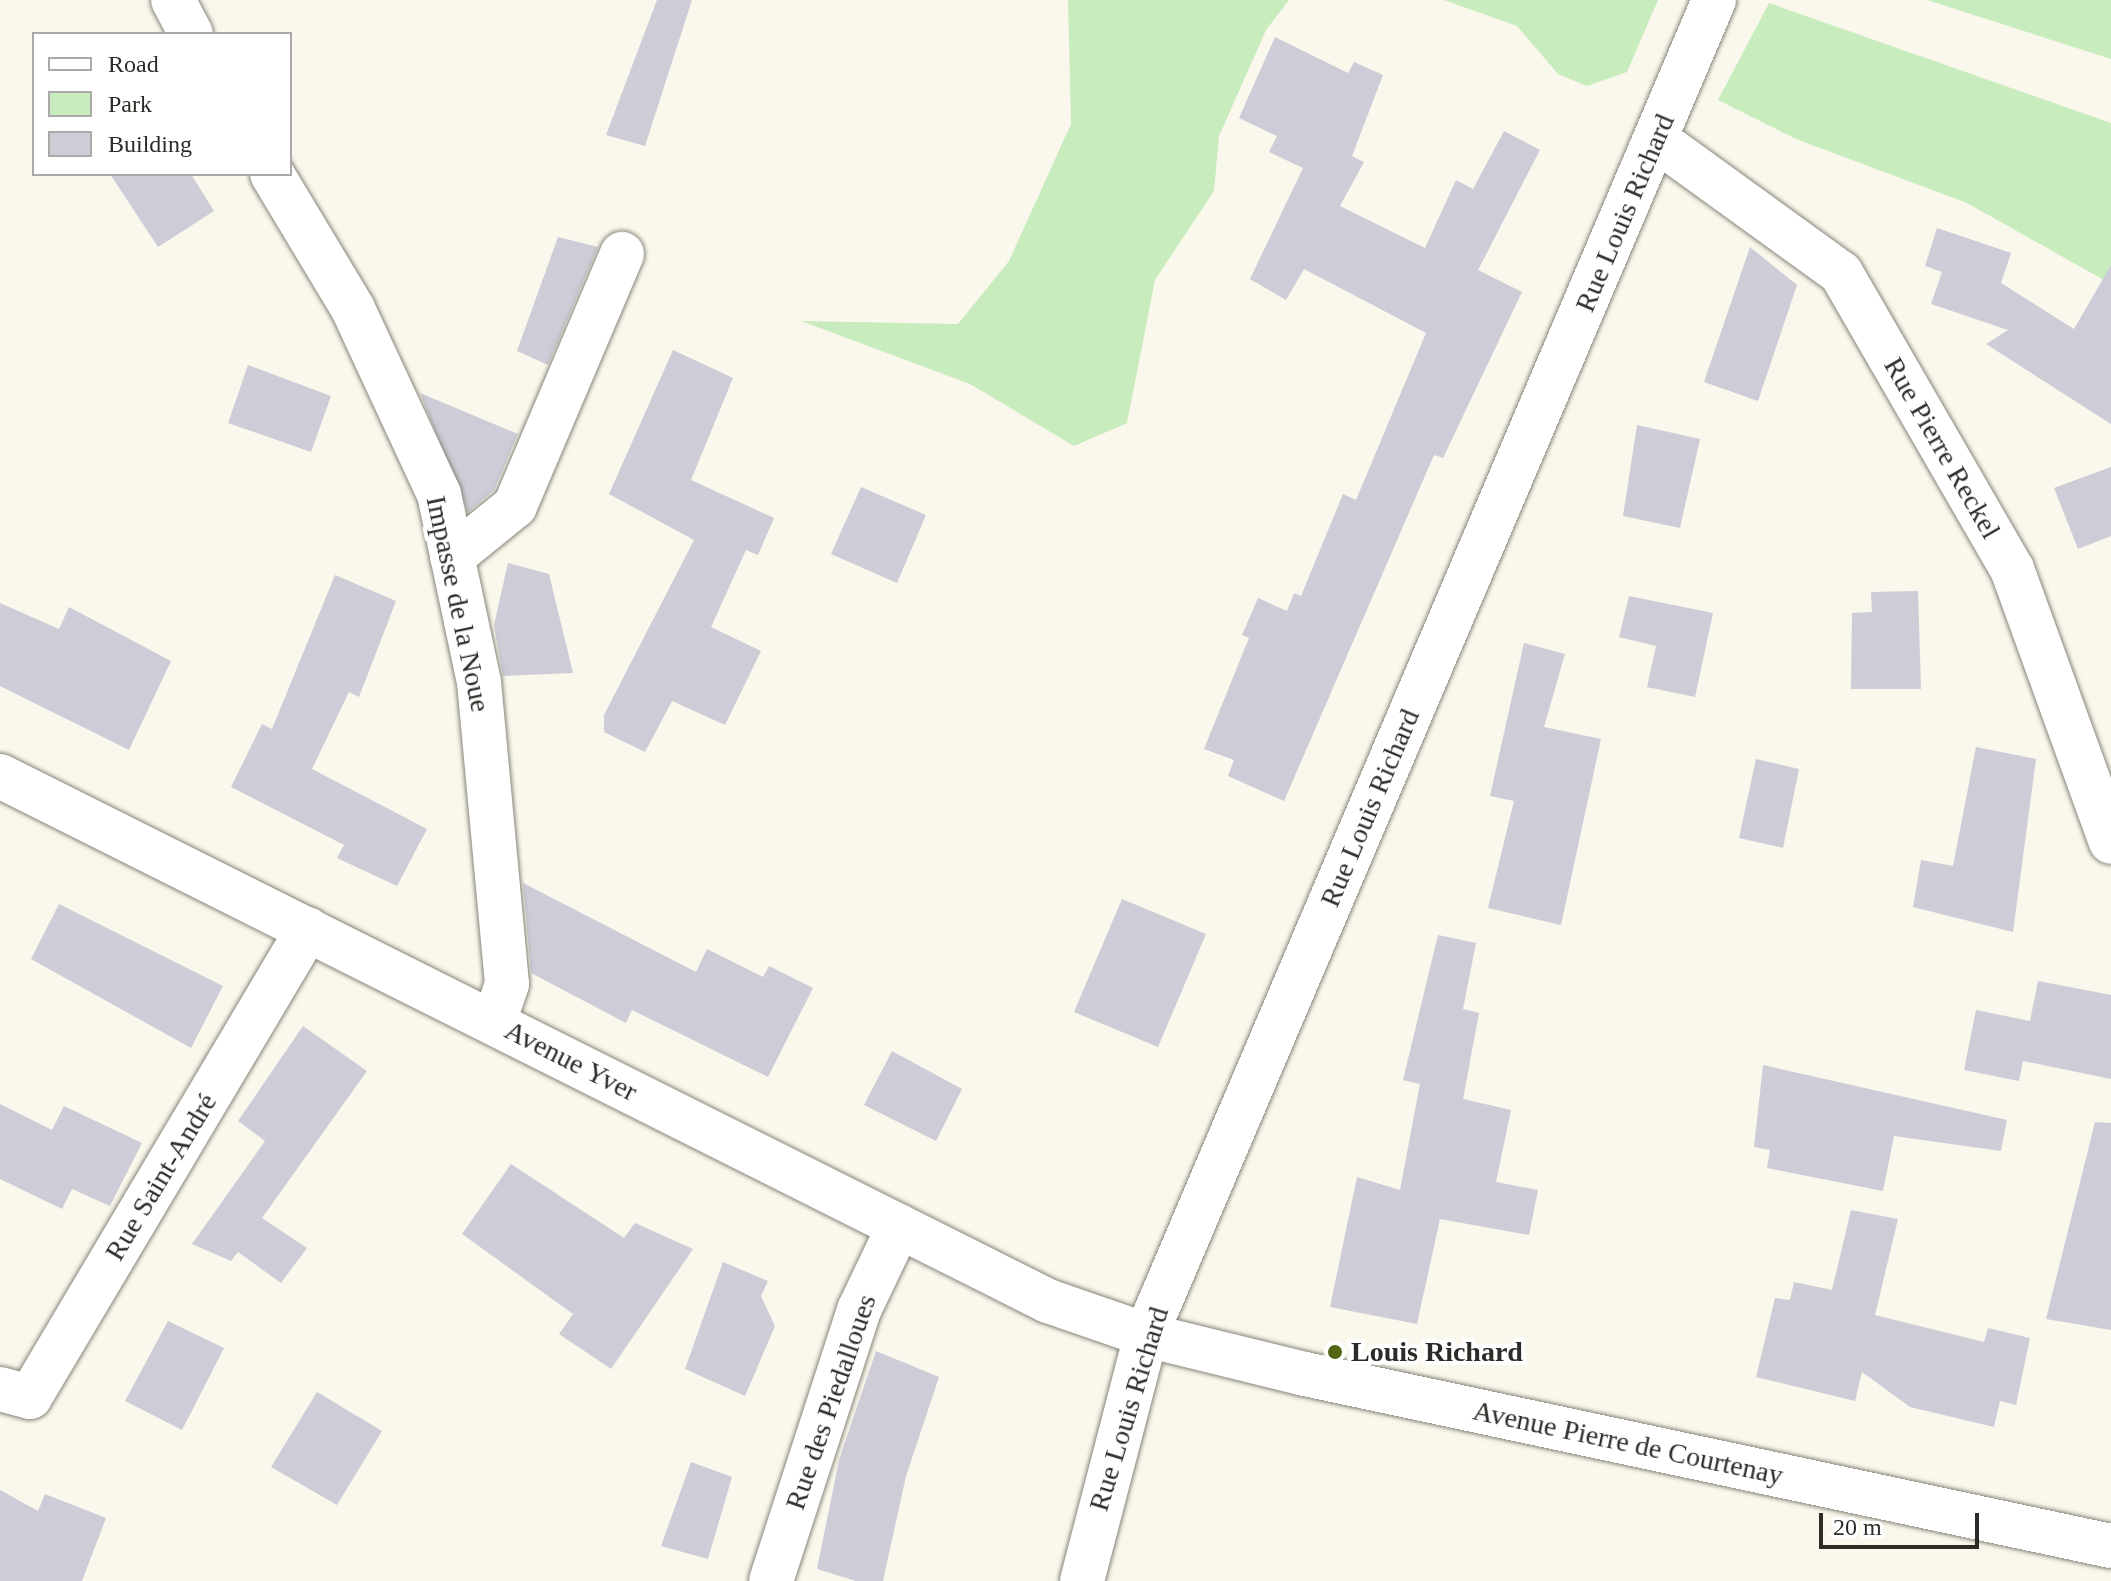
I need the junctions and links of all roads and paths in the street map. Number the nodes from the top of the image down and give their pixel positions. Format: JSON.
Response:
{"nodes":[{"id":1,"x":173,"y":0,"type":"edge"},
{"id":2,"x":1714,"y":0,"type":"edge"},
{"id":3,"x":190,"y":32,"type":"edge"},
{"id":4,"x":1657,"y":140,"type":"junction"},
{"id":5,"x":273,"y":176,"type":"edge"},
{"id":6,"x":622,"y":254,"type":"dead end"},
{"id":7,"x":452,"y":557,"type":"junction"},
{"id":8,"x":0,"y":776,"type":"edge"},
{"id":9,"x":2111,"y":842,"type":"edge"},
{"id":10,"x":308,"y":929,"type":"junction"},
{"id":11,"x":494,"y":1022,"type":"junction"},
{"id":12,"x":899,"y":1226,"type":"junction"},
{"id":13,"x":1146,"y":1335,"type":"junction"},
{"id":14,"x":0,"y":1389,"type":"edge"},
{"id":15,"x":2111,"y":1546,"type":"edge"},
{"id":16,"x":771,"y":1581,"type":"edge"},
{"id":17,"x":1082,"y":1581,"type":"edge"}],
"edges":[{"from":1,"to":3,"type":"main road"},
{"from":2,"to":4,"type":"main road","name":"Rue Louis Richard"},
{"from":4,"to":9,"type":"main road","name":"Rue Pierre Reckel"},
{"from":4,"to":13,"type":"main road","name":"Rue Louis Richard"},
{"from":5,"to":7,"type":"main road","name":"Impasse de la Noue"},
{"from":6,"to":7,"type":"main road"},
{"from":7,"to":11,"type":"main road","name":"Impasse de la Noue"},
{"from":8,"to":10,"type":"main road","name":"Avenue Yver"},
{"from":10,"to":11,"type":"main road","name":"Avenue Yver"},
{"from":10,"to":14,"type":"main road","name":"Rue Saint-André"},
{"from":11,"to":12,"type":"main road","name":"Avenue Yver"},
{"from":12,"to":13,"type":"main road","name":"Avenue Yver"},
{"from":12,"to":16,"type":"main road","name":"Rue des Piedalloues"},
{"from":13,"to":15,"type":"main road","name":"Avenue Pierre de Courtenay"},
{"from":13,"to":17,"type":"main road","name":"Rue Louis Richard"}]}
